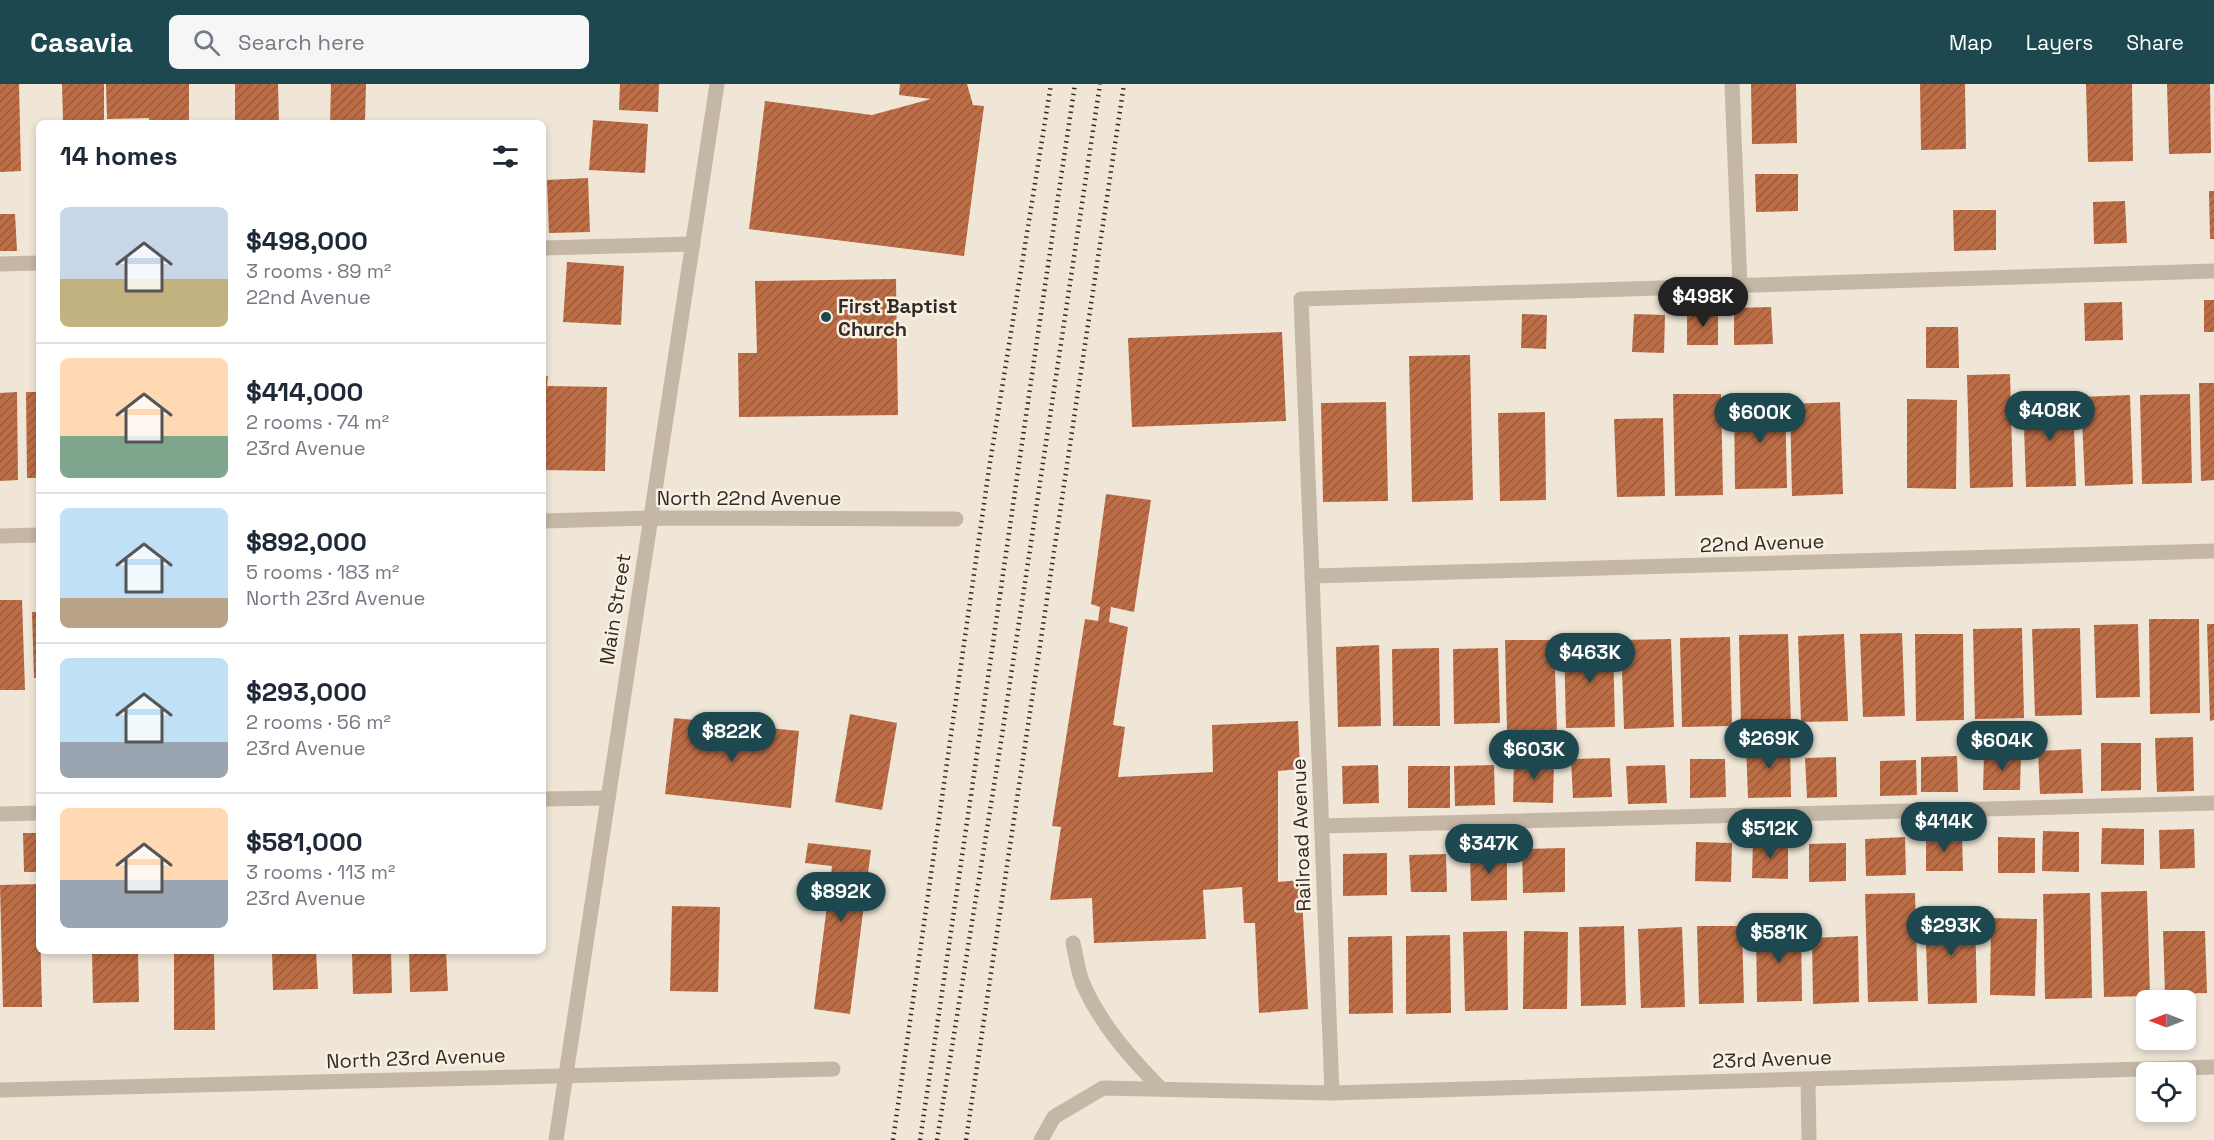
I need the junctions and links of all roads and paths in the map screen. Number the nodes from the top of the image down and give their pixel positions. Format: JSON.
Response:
{"nodes":[{"id":1,"x":717,"y":84,"type":"edge"},
{"id":2,"x":1732,"y":84,"type":"edge"},
{"id":3,"x":693,"y":244,"type":"junction"},
{"id":4,"x":546,"y":248,"type":"edge"},
{"id":5,"x":36,"y":263,"type":"edge"},
{"id":6,"x":0,"y":264,"type":"edge"},
{"id":7,"x":2214,"y":271,"type":"edge"},
{"id":8,"x":1740,"y":286,"type":"junction"},
{"id":9,"x":651,"y":518,"type":"junction"},
{"id":10,"x":956,"y":519,"type":"dead end"},
{"id":11,"x":546,"y":521,"type":"edge"},
{"id":12,"x":36,"y":535,"type":"edge"},
{"id":13,"x":0,"y":536,"type":"edge"},
{"id":14,"x":2214,"y":551,"type":"edge"},
{"id":15,"x":1312,"y":576,"type":"junction"},
{"id":16,"x":608,"y":798,"type":"junction"},
{"id":17,"x":546,"y":799,"type":"edge"},
{"id":18,"x":2214,"y":803,"type":"edge"},
{"id":19,"x":36,"y":813,"type":"edge"},
{"id":20,"x":0,"y":814,"type":"edge"},
{"id":21,"x":1322,"y":826,"type":"junction"},
{"id":22,"x":1074,"y":943,"type":"dead end"},
{"id":23,"x":2214,"y":1067,"type":"edge"},
{"id":24,"x":833,"y":1069,"type":"dead end"},
{"id":25,"x":566,"y":1074,"type":"junction"},
{"id":26,"x":1808,"y":1079,"type":"junction"},
{"id":27,"x":1161,"y":1089,"type":"junction"},
{"id":28,"x":0,"y":1090,"type":"edge"},
{"id":29,"x":1332,"y":1093,"type":"junction"},
{"id":30,"x":556,"y":1140,"type":"edge"},
{"id":31,"x":1041,"y":1140,"type":"edge"},
{"id":32,"x":1809,"y":1140,"type":"edge"}],
"edges":[{"from":1,"to":3,"type":"street","name":"Main Street"},
{"from":2,"to":8,"type":"street"},
{"from":3,"to":4,"type":"street"},
{"from":3,"to":9,"type":"street","name":"Main Street"},
{"from":5,"to":6,"type":"street"},
{"from":7,"to":8,"type":"street"},
{"from":8,"to":15,"type":"street","name":"Railroad Avenue"},
{"from":9,"to":10,"type":"street","name":"North 22nd Avenue"},
{"from":9,"to":11,"type":"street","name":"North 22nd Avenue"},
{"from":9,"to":16,"type":"street","name":"Main Street"},
{"from":12,"to":13,"type":"street"},
{"from":14,"to":15,"type":"street","name":"22nd Avenue"},
{"from":15,"to":21,"type":"street","name":"Railroad Avenue"},
{"from":16,"to":17,"type":"street"},
{"from":16,"to":25,"type":"street","name":"Main Street"},
{"from":18,"to":21,"type":"street"},
{"from":19,"to":20,"type":"street"},
{"from":21,"to":29,"type":"street","name":"Railroad Avenue"},
{"from":22,"to":27,"type":"street"},
{"from":23,"to":26,"type":"street","name":"23rd Avenue"},
{"from":24,"to":25,"type":"street","name":"North 23rd Avenue"},
{"from":25,"to":28,"type":"street","name":"North 23rd Avenue"},
{"from":25,"to":30,"type":"street","name":"Main Street"},
{"from":26,"to":29,"type":"street","name":"23rd Avenue"},
{"from":26,"to":32,"type":"street"},
{"from":27,"to":29,"type":"street","name":"23rd Avenue"},
{"from":27,"to":31,"type":"street","name":"23rd Avenue"}]}
